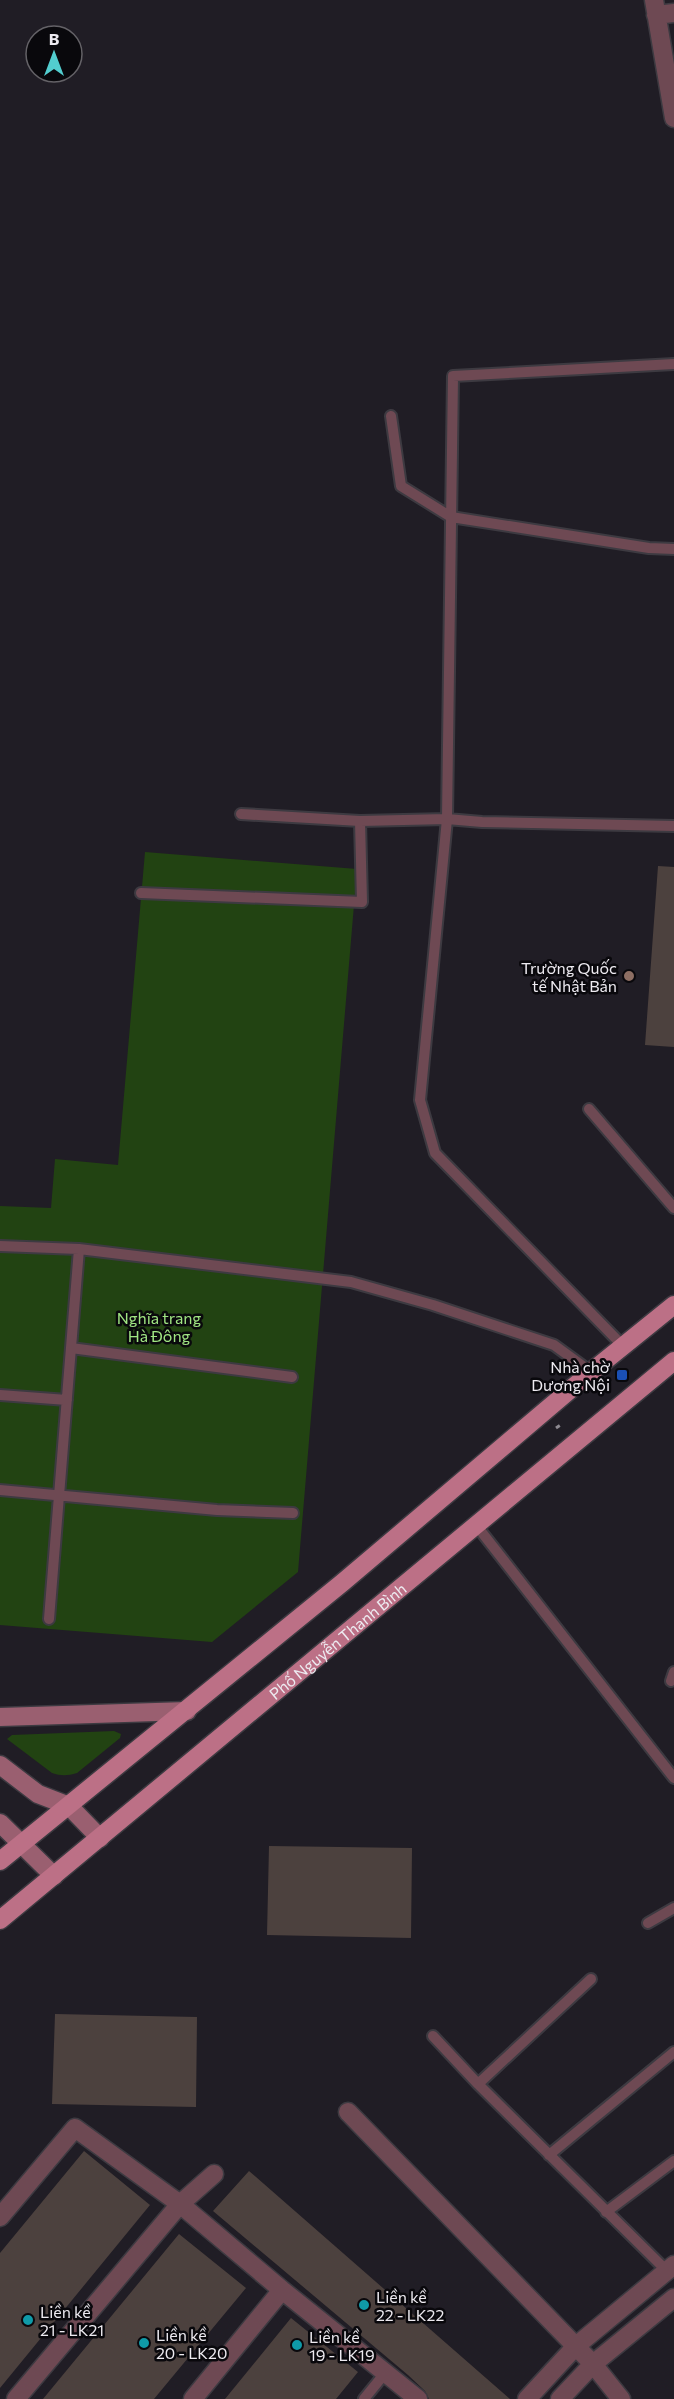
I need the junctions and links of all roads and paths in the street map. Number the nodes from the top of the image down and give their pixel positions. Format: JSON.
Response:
{"nodes":[{"id":1,"x":655,"y":8,"type":"edge"},
{"id":2,"x":674,"y":13,"type":"edge"},
{"id":3,"x":674,"y":118,"type":"edge"},
{"id":4,"x":674,"y":364,"type":"edge"},
{"id":5,"x":391,"y":416,"type":"dead end"},
{"id":6,"x":451,"y":517,"type":"junction"},
{"id":7,"x":674,"y":549,"type":"edge"},
{"id":8,"x":242,"y":814,"type":"dead end"},
{"id":9,"x":447,"y":819,"type":"junction"},
{"id":10,"x":360,"y":821,"type":"junction"},
{"id":11,"x":674,"y":826,"type":"edge"},
{"id":12,"x":141,"y":893,"type":"dead end"},
{"id":13,"x":589,"y":1109,"type":"dead end"},
{"id":14,"x":674,"y":1208,"type":"edge"},
{"id":15,"x":0,"y":1246,"type":"edge"},
{"id":16,"x":79,"y":1248,"type":"junction"},
{"id":17,"x":674,"y":1305,"type":"edge"},
{"id":18,"x":623,"y":1346,"type":"junction"},
{"id":19,"x":71,"y":1348,"type":"junction"},
{"id":20,"x":674,"y":1361,"type":"edge"},
{"id":21,"x":591,"y":1372,"type":"junction"},
{"id":22,"x":292,"y":1377,"type":"dead end"},
{"id":23,"x":0,"y":1395,"type":"edge"},
{"id":24,"x":67,"y":1400,"type":"junction"},
{"id":25,"x":0,"y":1490,"type":"edge"},
{"id":26,"x":59,"y":1496,"type":"junction"},
{"id":27,"x":293,"y":1513,"type":"dead end"},
{"id":28,"x":476,"y":1525,"type":"junction"},
{"id":29,"x":50,"y":1620,"type":"dead end"},
{"id":30,"x":187,"y":1711,"type":"junction"},
{"id":31,"x":0,"y":1718,"type":"edge"},
{"id":32,"x":0,"y":1764,"type":"edge"},
{"id":33,"x":674,"y":1778,"type":"edge"},
{"id":34,"x":69,"y":1806,"type":"junction"},
{"id":35,"x":0,"y":1823,"type":"edge"},
{"id":36,"x":100,"y":1838,"type":"junction"},
{"id":37,"x":22,"y":1843,"type":"junction"},
{"id":38,"x":0,"y":1861,"type":"edge"},
{"id":39,"x":54,"y":1876,"type":"junction"},
{"id":40,"x":674,"y":1908,"type":"edge"},
{"id":41,"x":0,"y":1920,"type":"edge"},
{"id":42,"x":648,"y":1923,"type":"dead end"},
{"id":43,"x":591,"y":1979,"type":"dead end"},
{"id":44,"x":433,"y":2036,"type":"dead end"},
{"id":45,"x":674,"y":2052,"type":"edge"},
{"id":46,"x":478,"y":2084,"type":"junction"},
{"id":47,"x":348,"y":2112,"type":"dead end"},
{"id":48,"x":549,"y":2155,"type":"junction"},
{"id":49,"x":674,"y":2161,"type":"edge"},
{"id":50,"x":214,"y":2174,"type":"dead end"},
{"id":51,"x":180,"y":2204,"type":"junction"},
{"id":52,"x":606,"y":2212,"type":"junction"},
{"id":53,"x":0,"y":2217,"type":"edge"},
{"id":54,"x":670,"y":2268,"type":"edge"},
{"id":55,"x":282,"y":2290,"type":"junction"},
{"id":56,"x":674,"y":2298,"type":"edge"},
{"id":57,"x":576,"y":2346,"type":"junction"},
{"id":58,"x":593,"y":2364,"type":"junction"},
{"id":59,"x":386,"y":2372,"type":"junction"},
{"id":60,"x":16,"y":2399,"type":"edge"},
{"id":61,"x":193,"y":2399,"type":"edge"},
{"id":62,"x":364,"y":2399,"type":"edge"},
{"id":63,"x":418,"y":2399,"type":"edge"},
{"id":64,"x":527,"y":2399,"type":"edge"},
{"id":65,"x":560,"y":2399,"type":"edge"},
{"id":66,"x":621,"y":2399,"type":"edge"}],
"edges":[{"from":1,"to":2,"type":"street"},
{"from":1,"to":3,"type":"street"},
{"from":4,"to":6,"type":"lane"},
{"from":5,"to":6,"type":"lane"},
{"from":6,"to":7,"type":"lane"},
{"from":6,"to":9,"type":"lane"},
{"from":8,"to":10,"type":"lane"},
{"from":9,"to":10,"type":"lane"},
{"from":9,"to":11,"type":"lane"},
{"from":9,"to":18,"type":"lane"},
{"from":10,"to":12,"type":"lane"},
{"from":13,"to":14,"type":"lane"},
{"from":15,"to":16,"type":"lane"},
{"from":16,"to":19,"type":"lane"},
{"from":16,"to":21,"type":"lane"},
{"from":17,"to":18,"type":"main road"},
{"from":18,"to":21,"type":"main road"},
{"from":19,"to":22,"type":"lane"},
{"from":19,"to":24,"type":"lane"},
{"from":20,"to":28,"type":"main road","name":"Phố Nguyễn Thanh Bình"},
{"from":21,"to":30,"type":"main road"},
{"from":23,"to":24,"type":"lane"},
{"from":24,"to":26,"type":"lane"},
{"from":25,"to":26,"type":"lane"},
{"from":26,"to":27,"type":"lane"},
{"from":26,"to":29,"type":"lane"},
{"from":28,"to":33,"type":"lane"},
{"from":28,"to":36,"type":"main road","name":"Phố Nguyễn Thanh Bình"},
{"from":30,"to":31,"type":"main road"},
{"from":30,"to":34,"type":"main road"},
{"from":32,"to":34,"type":"main road"},
{"from":34,"to":36,"type":"main road"},
{"from":34,"to":37,"type":"main road"},
{"from":35,"to":37,"type":"main road"},
{"from":36,"to":39,"type":"main road","name":"Phố Nguyễn Thanh Bình"},
{"from":37,"to":38,"type":"main road"},
{"from":37,"to":39,"type":"main road"},
{"from":39,"to":41,"type":"main road","name":"Phố Nguyễn Thanh Bình"},
{"from":40,"to":42,"type":"lane"},
{"from":43,"to":46,"type":"lane"},
{"from":44,"to":46,"type":"lane"},
{"from":45,"to":48,"type":"lane"},
{"from":46,"to":48,"type":"lane"},
{"from":47,"to":57,"type":"street"},
{"from":48,"to":52,"type":"lane"},
{"from":49,"to":52,"type":"lane"},
{"from":50,"to":51,"type":"street"},
{"from":51,"to":53,"type":"street"},
{"from":51,"to":55,"type":"street"},
{"from":51,"to":60,"type":"street"},
{"from":52,"to":54,"type":"lane"},
{"from":54,"to":57,"type":"street"},
{"from":55,"to":59,"type":"street"},
{"from":55,"to":61,"type":"street"},
{"from":56,"to":58,"type":"street"},
{"from":57,"to":58,"type":"street"},
{"from":57,"to":64,"type":"street"},
{"from":58,"to":65,"type":"street"},
{"from":58,"to":66,"type":"street"},
{"from":59,"to":62,"type":"lane"},
{"from":59,"to":63,"type":"street"}]}
